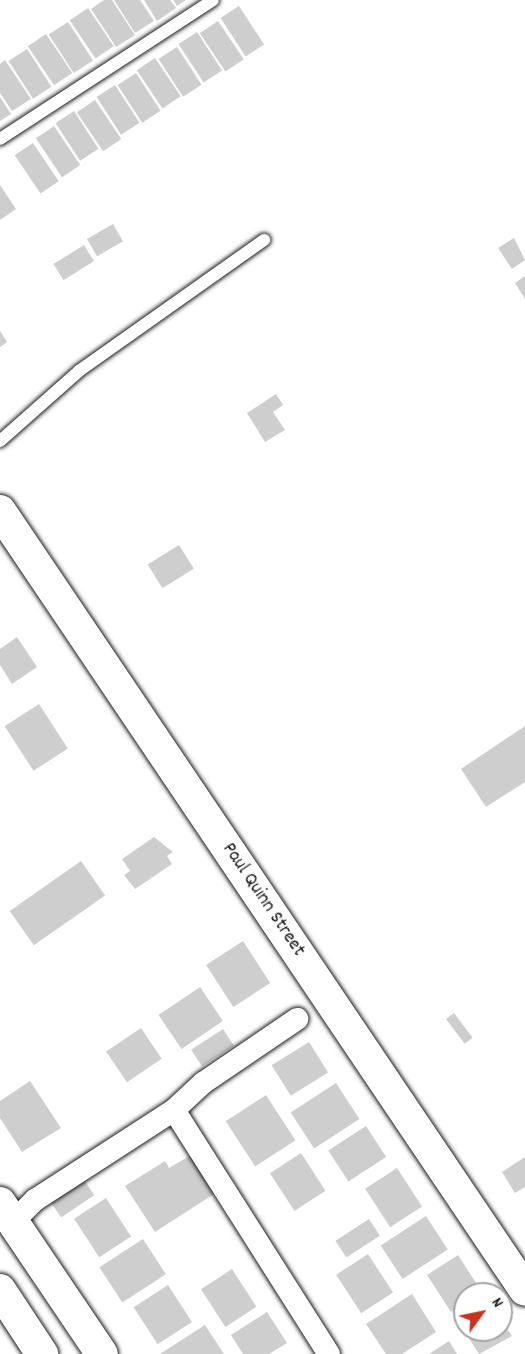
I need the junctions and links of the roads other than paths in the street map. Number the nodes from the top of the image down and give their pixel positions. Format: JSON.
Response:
{"nodes":[{"id":1,"x":213,"y":0,"type":"edge"},
{"id":2,"x":0,"y":139,"type":"edge"},
{"id":3,"x":264,"y":240,"type":"dead end"},
{"id":4,"x":0,"y":441,"type":"edge"},
{"id":5,"x":3,"y":521,"type":"edge"},
{"id":6,"x":297,"y":1020,"type":"dead end"},
{"id":7,"x":174,"y":1110,"type":"junction"},
{"id":8,"x":6,"y":1212,"type":"edge"},
{"id":9,"x":0,"y":1290,"type":"edge"},
{"id":10,"x":525,"y":1290,"type":"edge"},
{"id":11,"x":42,"y":1354,"type":"edge"},
{"id":12,"x":102,"y":1354,"type":"edge"},
{"id":13,"x":329,"y":1354,"type":"edge"}],
"edges":[{"from":1,"to":2,"type":"lane"},
{"from":3,"to":4,"type":"lane"},
{"from":5,"to":10,"type":"street","name":"Paul Quinn Street"},
{"from":6,"to":7,"type":"street"},
{"from":7,"to":8,"type":"street"},
{"from":7,"to":13,"type":"street"},
{"from":8,"to":12,"type":"street"},
{"from":9,"to":11,"type":"street"}]}
